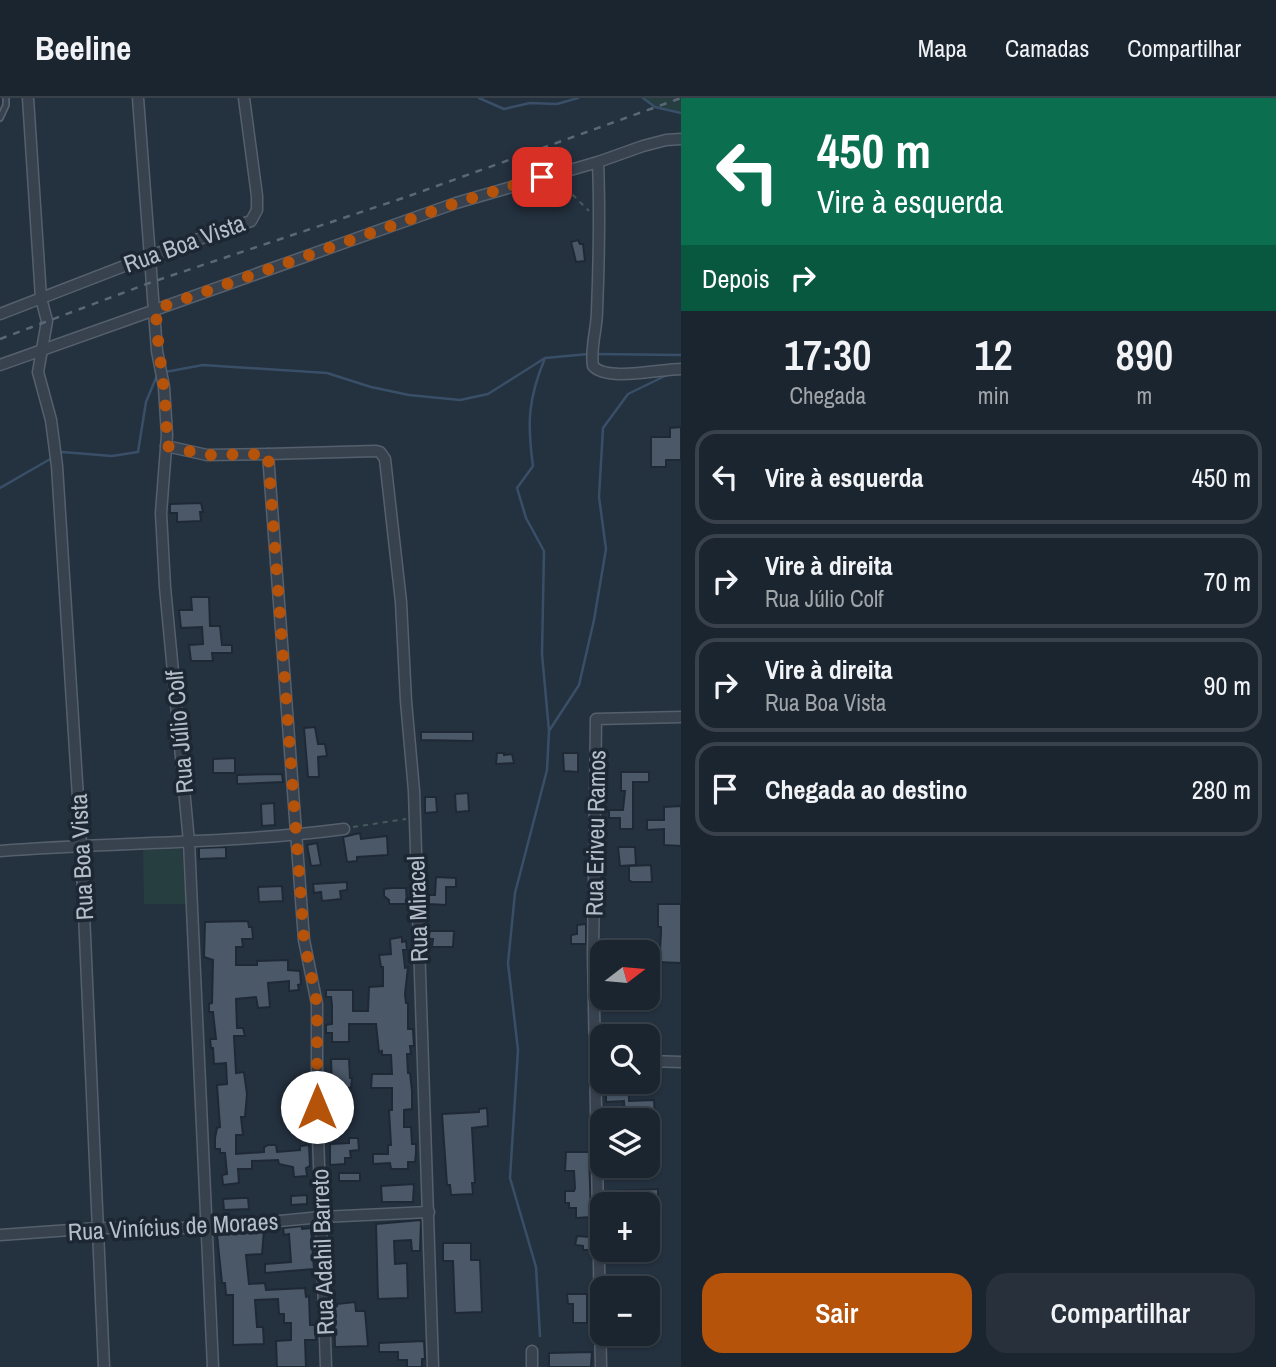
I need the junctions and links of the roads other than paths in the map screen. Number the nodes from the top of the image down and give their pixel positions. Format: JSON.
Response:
{"nodes":[{"id":1,"x":6,"y":98,"type":"edge"},
{"id":2,"x":29,"y":98,"type":"edge"},
{"id":3,"x":138,"y":98,"type":"edge"},
{"id":4,"x":244,"y":98,"type":"edge"},
{"id":5,"x":0,"y":118,"type":"edge"},
{"id":6,"x":680,"y":142,"type":"edge"},
{"id":7,"x":598,"y":162,"type":"junction"},
{"id":8,"x":150,"y":256,"type":"junction"},
{"id":9,"x":41,"y":298,"type":"junction"},
{"id":10,"x":156,"y":309,"type":"junction"},
{"id":11,"x":0,"y":314,"type":"edge"},
{"id":12,"x":41,"y":351,"type":"junction"},
{"id":13,"x":0,"y":365,"type":"edge"},
{"id":14,"x":681,"y":369,"type":"edge"},
{"id":15,"x":166,"y":446,"type":"junction"},
{"id":16,"x":268,"y":454,"type":"junction"},
{"id":17,"x":681,"y":717,"type":"edge"},
{"id":18,"x":344,"y":829,"type":"road end"},
{"id":19,"x":296,"y":835,"type":"junction"},
{"id":20,"x":189,"y":842,"type":"junction"},
{"id":21,"x":81,"y":845,"type":"junction"},
{"id":22,"x":0,"y":851,"type":"edge"},
{"id":23,"x":597,"y":1024,"type":"edge"},
{"id":24,"x":660,"y":1061,"type":"edge"},
{"id":25,"x":681,"y":1062,"type":"edge"},
{"id":26,"x":599,"y":1094,"type":"edge"},
{"id":27,"x":429,"y":1212,"type":"junction"},
{"id":28,"x":321,"y":1217,"type":"junction"},
{"id":29,"x":99,"y":1228,"type":"junction"},
{"id":30,"x":207,"y":1228,"type":"junction"},
{"id":31,"x":0,"y":1235,"type":"edge"},
{"id":32,"x":532,"y":1351,"type":"dead end"},
{"id":33,"x":104,"y":1367,"type":"edge"},
{"id":34,"x":213,"y":1367,"type":"edge"},
{"id":35,"x":326,"y":1367,"type":"edge"},
{"id":36,"x":433,"y":1367,"type":"edge"},
{"id":37,"x":532,"y":1367,"type":"edge"},
{"id":38,"x":601,"y":1367,"type":"edge"}],
"edges":[{"from":1,"to":5,"type":"lane"},
{"from":2,"to":9,"type":"street","name":"Rua Boa Vista"},
{"from":3,"to":8,"type":"street","name":"Rua Júlio Colf"},
{"from":4,"to":8,"type":"street","name":"Rua Boa Vista"},
{"from":6,"to":7,"type":"street"},
{"from":7,"to":10,"type":"street"},
{"from":7,"to":14,"type":"street"},
{"from":8,"to":9,"type":"street","name":"Rua Boa Vista"},
{"from":8,"to":10,"type":"street","name":"Rua Júlio Colf"},
{"from":9,"to":11,"type":"street","name":"Rua Boa Vista"},
{"from":9,"to":12,"type":"street","name":"Rua Boa Vista"},
{"from":10,"to":12,"type":"street"},
{"from":10,"to":15,"type":"street","name":"Rua Júlio Colf"},
{"from":12,"to":13,"type":"street"},
{"from":12,"to":21,"type":"street","name":"Rua Boa Vista"},
{"from":15,"to":16,"type":"street"},
{"from":15,"to":20,"type":"street","name":"Rua Júlio Colf"},
{"from":16,"to":19,"type":"street","name":"Rua Adahil Barreto"},
{"from":16,"to":27,"type":"street","name":"Rua Miracel"},
{"from":17,"to":23,"type":"street","name":"Rua Eriveu Ramos"},
{"from":18,"to":19,"type":"street"},
{"from":19,"to":20,"type":"street"},
{"from":19,"to":28,"type":"street","name":"Rua Adahil Barreto"},
{"from":20,"to":21,"type":"street"},
{"from":20,"to":30,"type":"street","name":"Rua Júlio Colf"},
{"from":21,"to":22,"type":"street"},
{"from":21,"to":29,"type":"street","name":"Rua Boa Vista"},
{"from":24,"to":25,"type":"street"},
{"from":26,"to":38,"type":"street","name":"Rua Eriveu Ramos"},
{"from":27,"to":28,"type":"street","name":"Rua Vinícius de Moraes"},
{"from":27,"to":36,"type":"street","name":"Rua Miracel"},
{"from":28,"to":30,"type":"street","name":"Rua Vinícius de Moraes"},
{"from":28,"to":35,"type":"street","name":"Rua Adahil Barreto"},
{"from":29,"to":30,"type":"street","name":"Rua Vinícius de Moraes"},
{"from":29,"to":31,"type":"street","name":"Rua Vinícius de Moraes"},
{"from":29,"to":33,"type":"street","name":"Rua Boa Vista"},
{"from":30,"to":34,"type":"street","name":"Rua Júlio Colf"},
{"from":32,"to":37,"type":"street"}]}
